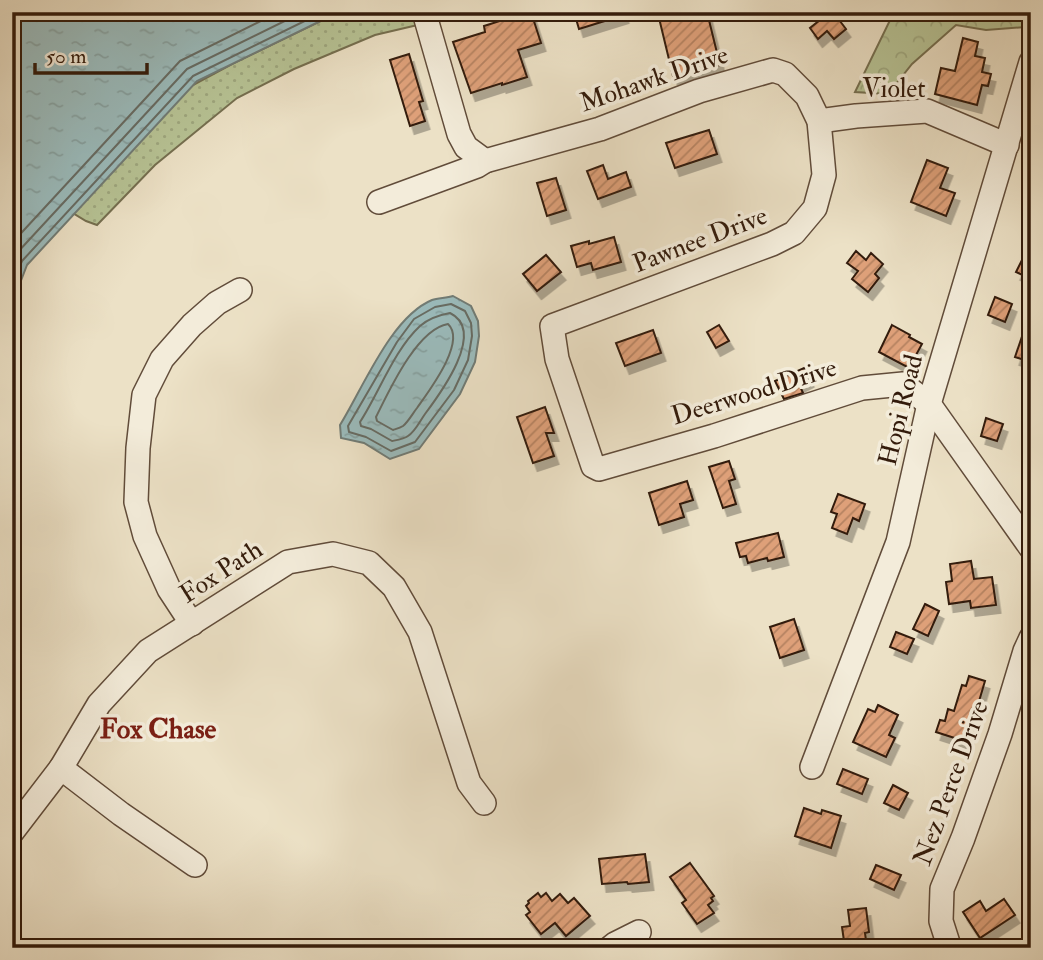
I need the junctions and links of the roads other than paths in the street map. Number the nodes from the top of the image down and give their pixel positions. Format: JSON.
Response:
{"nodes":[{"id":1,"x":428,"y":16,"type":"edge"},
{"id":2,"x":1031,"y":62,"type":"edge"},
{"id":3,"x":819,"y":121,"type":"junction"},
{"id":4,"x":1007,"y":145,"type":"junction"},
{"id":5,"x":485,"y":161,"type":"junction"},
{"id":6,"x":379,"y":202,"type":"dead end"},
{"id":7,"x":240,"y":290,"type":"dead end"},
{"id":8,"x":929,"y":404,"type":"junction"},
{"id":9,"x":593,"y":466,"type":"joint"},
{"id":10,"x":1031,"y":548,"type":"edge"},
{"id":11,"x":192,"y":624,"type":"junction"},
{"id":12,"x":1031,"y":638,"type":"edge"},
{"id":13,"x":812,"y":767,"type":"dead end"},
{"id":14,"x":61,"y":768,"type":"junction"},
{"id":15,"x":484,"y":803,"type":"dead end"},
{"id":16,"x":12,"y":832,"type":"edge"},
{"id":17,"x":195,"y":865,"type":"dead end"},
{"id":18,"x":639,"y":932,"type":"dead end"},
{"id":19,"x":948,"y":946,"type":"edge"},
{"id":20,"x":610,"y":948,"type":"edge"}],
"edges":[{"from":1,"to":5,"type":"street"},
{"from":2,"to":4,"type":"street","name":"Hopi Road"},
{"from":3,"to":4,"type":"street","name":"Violet"},
{"from":3,"to":5,"type":"street","name":"Mohawk Drive"},
{"from":3,"to":9,"type":"street","name":"Pawnee Drive"},
{"from":4,"to":8,"type":"street","name":"Hopi Road"},
{"from":5,"to":6,"type":"street"},
{"from":7,"to":11,"type":"street"},
{"from":8,"to":9,"type":"street","name":"Deerwood Drive"},
{"from":8,"to":10,"type":"street","name":"Deerwood Drive"},
{"from":8,"to":13,"type":"street","name":"Hopi Road"},
{"from":11,"to":14,"type":"street","name":"Fox Path"},
{"from":11,"to":15,"type":"street","name":"Fox Path"},
{"from":12,"to":19,"type":"street","name":"Nez Perce Drive"},
{"from":14,"to":16,"type":"street","name":"Fox Path"},
{"from":14,"to":17,"type":"street"},
{"from":18,"to":20,"type":"street"}]}
